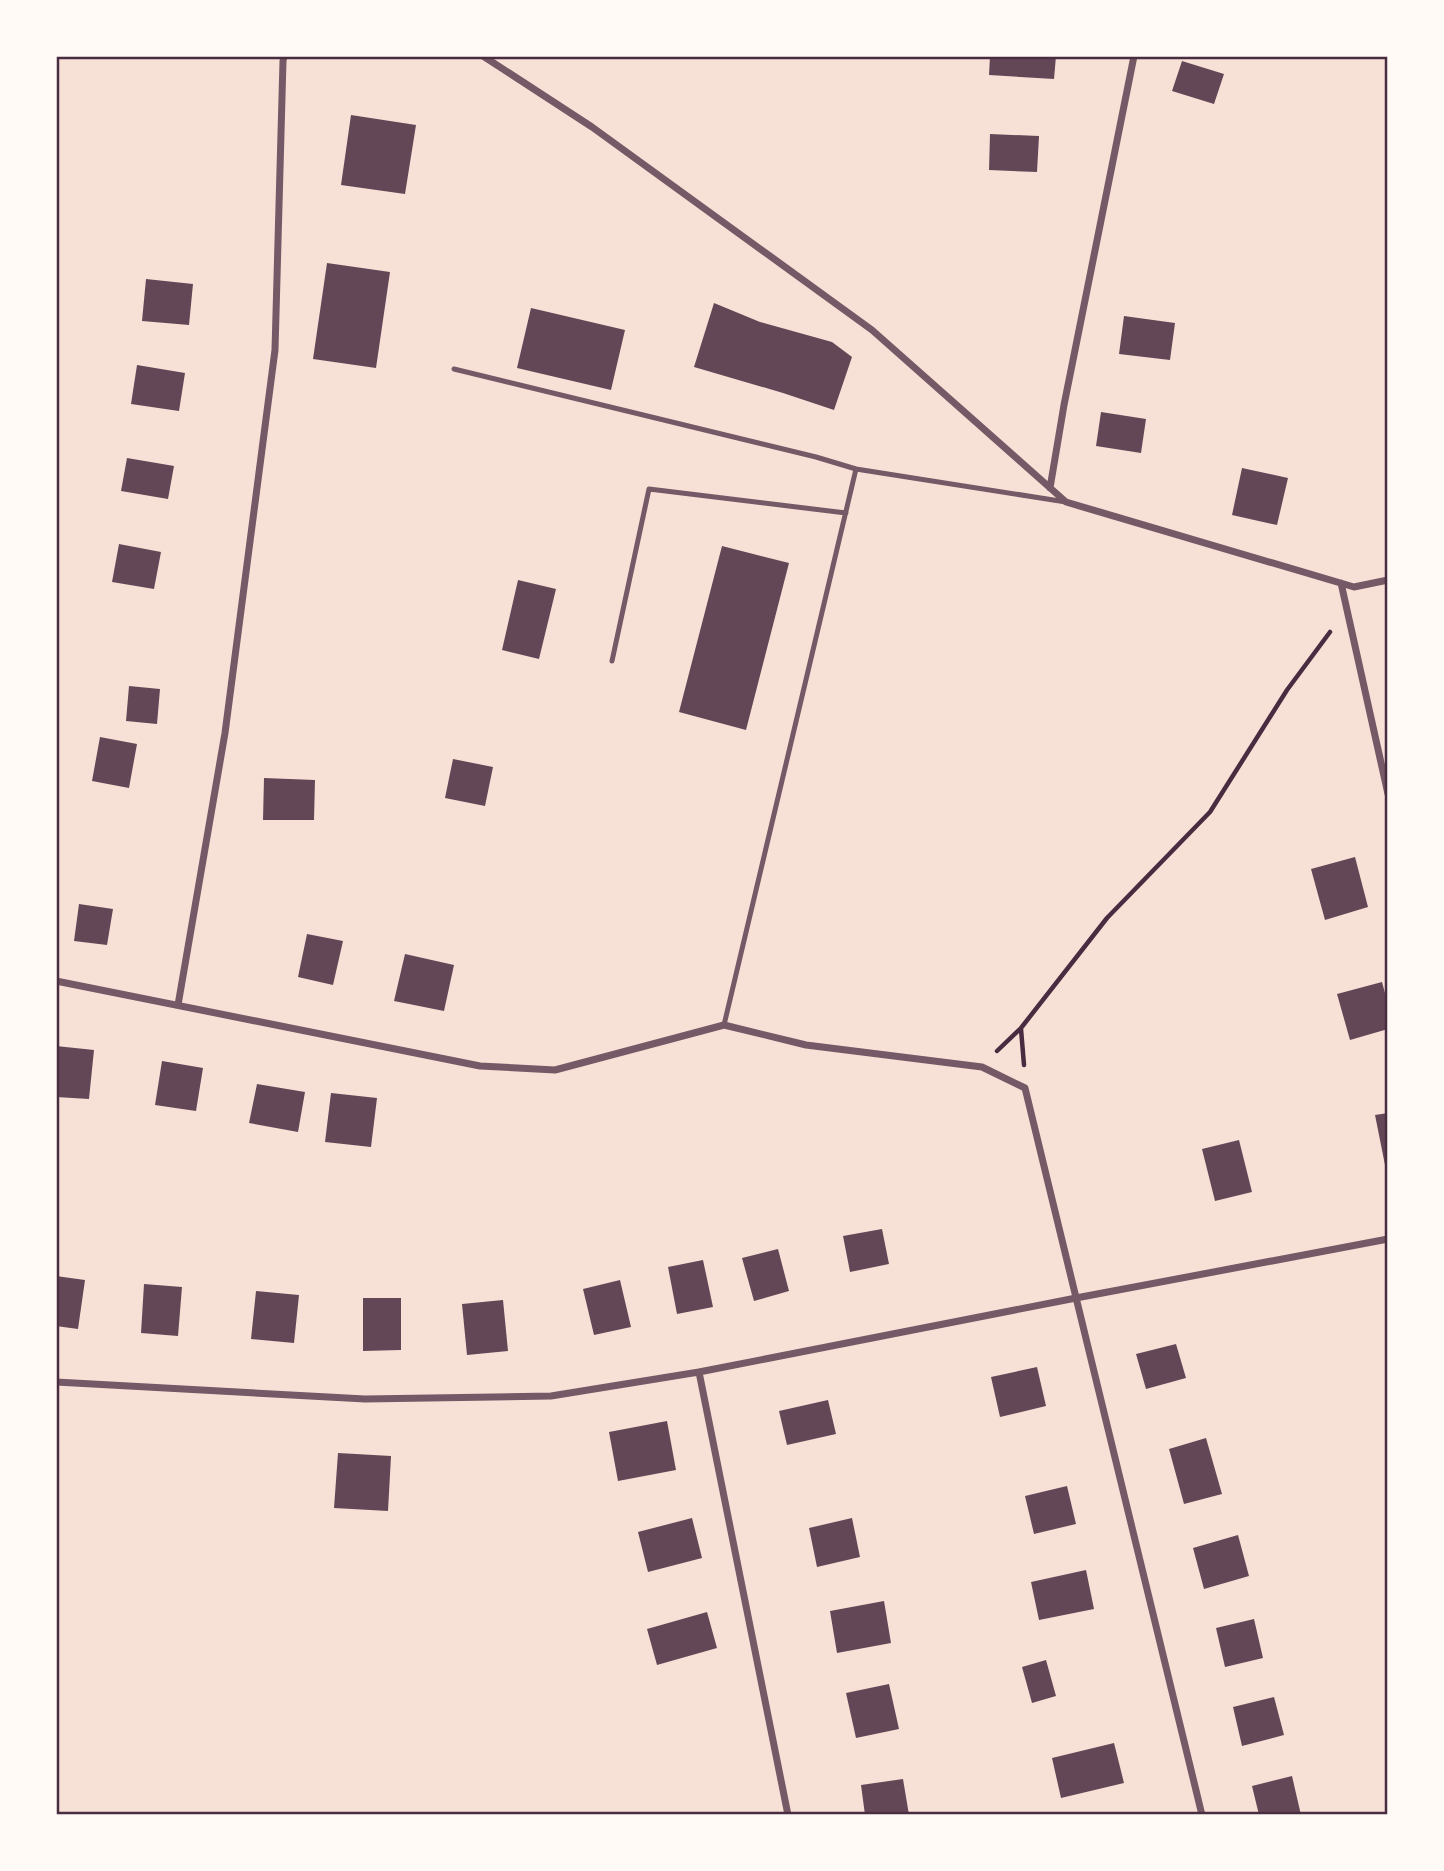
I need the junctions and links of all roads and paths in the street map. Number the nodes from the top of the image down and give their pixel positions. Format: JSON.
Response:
{"nodes":[{"id":1,"x":284,"y":56,"type":"edge"},
{"id":2,"x":483,"y":56,"type":"edge"},
{"id":3,"x":1134,"y":56,"type":"edge"},
{"id":4,"x":454,"y":369,"type":"dead end"},
{"id":5,"x":856,"y":469,"type":"junction"},
{"id":6,"x":1050,"y":488,"type":"junction"},
{"id":7,"x":1066,"y":502,"type":"junction"},
{"id":8,"x":846,"y":513,"type":"junction"},
{"id":9,"x":1388,"y":580,"type":"edge"},
{"id":10,"x":1341,"y":583,"type":"junction"},
{"id":11,"x":1347,"y":609,"type":"junction"},
{"id":12,"x":612,"y":661,"type":"dead end"},
{"id":13,"x":1388,"y":794,"type":"edge"},
{"id":14,"x":56,"y":981,"type":"edge"},
{"id":15,"x":178,"y":1005,"type":"junction"},
{"id":16,"x":724,"y":1025,"type":"junction"},
{"id":17,"x":1021,"y":1028,"type":"junction"},
{"id":18,"x":982,"y":1067,"type":"junction"},
{"id":19,"x":1025,"y":1088,"type":"junction"},
{"id":20,"x":1388,"y":1239,"type":"edge"},
{"id":21,"x":1076,"y":1298,"type":"junction"},
{"id":22,"x":699,"y":1372,"type":"junction"},
{"id":23,"x":56,"y":1382,"type":"edge"},
{"id":24,"x":788,"y":1815,"type":"edge"},
{"id":25,"x":1202,"y":1815,"type":"edge"}],
"edges":[{"from":1,"to":15,"type":"street"},
{"from":2,"to":6,"type":"street"},
{"from":3,"to":6,"type":"street"},
{"from":4,"to":5,"type":"lane"},
{"from":5,"to":7,"type":"lane"},
{"from":5,"to":8,"type":"lane"},
{"from":6,"to":7,"type":"street"},
{"from":7,"to":10,"type":"street"},
{"from":8,"to":12,"type":"lane"},
{"from":8,"to":16,"type":"lane"},
{"from":9,"to":10,"type":"street"},
{"from":10,"to":11,"type":"street"},
{"from":11,"to":13,"type":"street"},
{"from":11,"to":17,"type":"path"},
{"from":14,"to":15,"type":"street"},
{"from":15,"to":16,"type":"street"},
{"from":16,"to":18,"type":"street"},
{"from":17,"to":18,"type":"path"},
{"from":17,"to":19,"type":"path"},
{"from":18,"to":19,"type":"street"},
{"from":19,"to":21,"type":"street"},
{"from":20,"to":21,"type":"street"},
{"from":21,"to":22,"type":"street"},
{"from":21,"to":25,"type":"street"},
{"from":22,"to":23,"type":"street"},
{"from":22,"to":24,"type":"street"}]}
